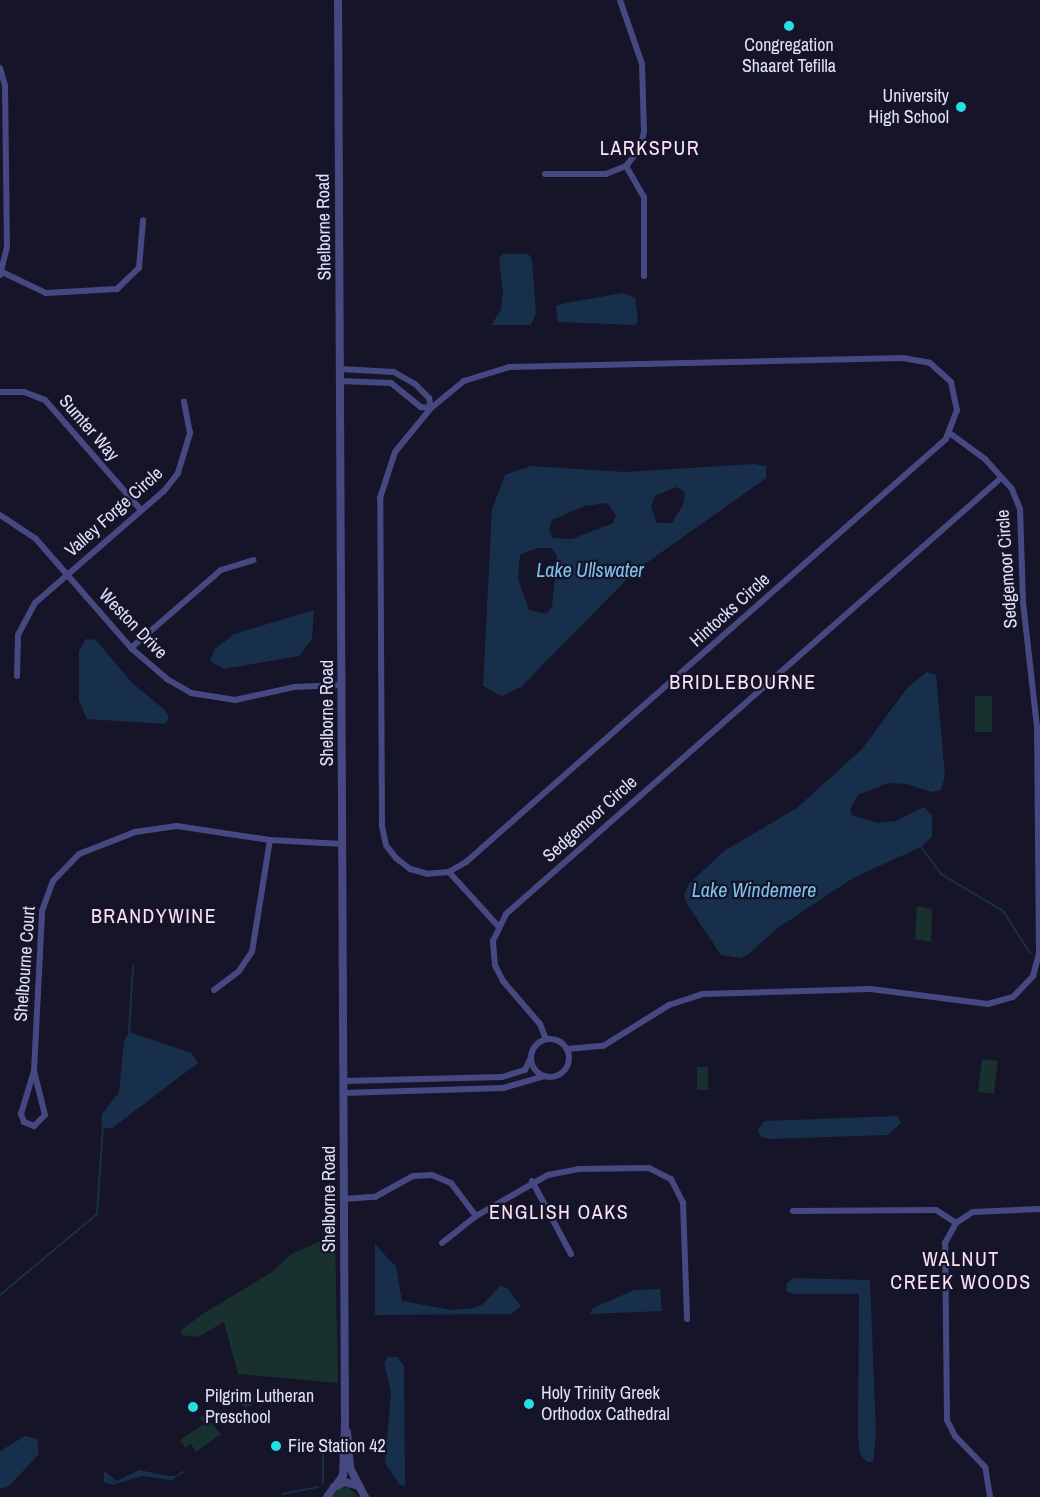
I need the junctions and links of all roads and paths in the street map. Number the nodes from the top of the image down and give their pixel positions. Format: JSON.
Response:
{"nodes":[{"id":1,"x":338,"y":0,"type":"edge"},
{"id":2,"x":620,"y":0,"type":"edge"},
{"id":3,"x":0,"y":68,"type":"edge"},
{"id":4,"x":626,"y":166,"type":"junction"},
{"id":5,"x":545,"y":174,"type":"dead end"},
{"id":6,"x":143,"y":220,"type":"dead end"},
{"id":7,"x":1,"y":274,"type":"edge"},
{"id":8,"x":644,"y":276,"type":"dead end"},
{"id":9,"x":340,"y":369,"type":"junction"},
{"id":10,"x":340,"y":381,"type":"junction"},
{"id":11,"x":0,"y":392,"type":"edge"},
{"id":12,"x":184,"y":402,"type":"dead end"},
{"id":13,"x":431,"y":408,"type":"junction"},
{"id":14,"x":951,"y":434,"type":"junction"},
{"id":15,"x":1001,"y":478,"type":"junction"},
{"id":16,"x":141,"y":510,"type":"junction"},
{"id":17,"x":0,"y":515,"type":"edge"},
{"id":18,"x":254,"y":560,"type":"dead end"},
{"id":19,"x":67,"y":575,"type":"junction"},
{"id":20,"x":131,"y":648,"type":"junction"},
{"id":21,"x":17,"y":676,"type":"dead end"},
{"id":22,"x":342,"y":685,"type":"junction"},
{"id":23,"x":270,"y":840,"type":"junction"},
{"id":24,"x":342,"y":844,"type":"junction"},
{"id":25,"x":449,"y":872,"type":"junction"},
{"id":26,"x":498,"y":926,"type":"junction"},
{"id":27,"x":214,"y":990,"type":"dead end"},
{"id":28,"x":546,"y":1040,"type":"junction"},
{"id":29,"x":567,"y":1049,"type":"junction"},
{"id":30,"x":531,"y":1057,"type":"junction"},
{"id":31,"x":34,"y":1071,"type":"junction"},
{"id":32,"x":545,"y":1076,"type":"junction"},
{"id":33,"x":343,"y":1081,"type":"junction"},
{"id":34,"x":343,"y":1093,"type":"junction"},
{"id":35,"x":532,"y":1181,"type":"junction"},
{"id":36,"x":344,"y":1199,"type":"junction"},
{"id":37,"x":1040,"y":1209,"type":"edge"},
{"id":38,"x":793,"y":1211,"type":"dead end"},
{"id":39,"x":476,"y":1216,"type":"junction"},
{"id":40,"x":956,"y":1223,"type":"junction"},
{"id":41,"x":442,"y":1243,"type":"dead end"},
{"id":42,"x":571,"y":1254,"type":"dead end"},
{"id":43,"x":687,"y":1318,"type":"dead end"},
{"id":44,"x":345,"y":1425,"type":"junction"},
{"id":45,"x":337,"y":1484,"type":"junction"},
{"id":46,"x":358,"y":1486,"type":"junction"},
{"id":47,"x":326,"y":1497,"type":"edge"},
{"id":48,"x":365,"y":1497,"type":"edge"},
{"id":49,"x":990,"y":1497,"type":"edge"}],
"edges":[{"from":1,"to":9,"type":"street","name":"Shelborne Road"},
{"from":2,"to":4,"type":"street"},
{"from":3,"to":7,"type":"street"},
{"from":4,"to":5,"type":"street"},
{"from":4,"to":8,"type":"street"},
{"from":6,"to":7,"type":"street"},
{"from":9,"to":10,"type":"street","name":"Shelborne Road"},
{"from":9,"to":13,"type":"street"},
{"from":10,"to":13,"type":"street"},
{"from":10,"to":22,"type":"street","name":"Shelborne Road"},
{"from":11,"to":16,"type":"street","name":"Sumter Way"},
{"from":12,"to":16,"type":"street","name":"Valley Forge Circle"},
{"from":13,"to":14,"type":"street"},
{"from":13,"to":25,"type":"street"},
{"from":14,"to":15,"type":"street"},
{"from":14,"to":25,"type":"street","name":"Hintocks Circle"},
{"from":15,"to":26,"type":"street","name":"Sedgemoor Circle"},
{"from":15,"to":29,"type":"street","name":"Sedgemoor Circle"},
{"from":16,"to":19,"type":"street","name":"Valley Forge Circle"},
{"from":17,"to":19,"type":"street","name":"Weston Drive"},
{"from":18,"to":20,"type":"street"},
{"from":19,"to":20,"type":"street","name":"Weston Drive"},
{"from":19,"to":21,"type":"street","name":"Valley Forge Circle"},
{"from":20,"to":22,"type":"street","name":"Weston Drive"},
{"from":22,"to":24,"type":"street","name":"Shelborne Road"},
{"from":23,"to":24,"type":"street","name":"Shelbourne Court"},
{"from":23,"to":27,"type":"street"},
{"from":23,"to":31,"type":"street","name":"Shelbourne Court"},
{"from":24,"to":33,"type":"street","name":"Shelborne Road"},
{"from":25,"to":26,"type":"street"},
{"from":26,"to":28,"type":"street"},
{"from":28,"to":29,"type":"street"},
{"from":28,"to":30,"type":"street"},
{"from":29,"to":32,"type":"street"},
{"from":30,"to":32,"type":"street"},
{"from":30,"to":33,"type":"street"},
{"from":31,"to":31,"type":"street","name":"Shelbourne Court"},
{"from":32,"to":34,"type":"street"},
{"from":33,"to":34,"type":"street","name":"Shelborne Road"},
{"from":34,"to":36,"type":"street","name":"Shelborne Road"},
{"from":35,"to":39,"type":"street"},
{"from":35,"to":42,"type":"street"},
{"from":35,"to":43,"type":"street"},
{"from":36,"to":39,"type":"street"},
{"from":36,"to":44,"type":"street","name":"Shelborne Road"},
{"from":37,"to":40,"type":"street"},
{"from":38,"to":40,"type":"street"},
{"from":39,"to":41,"type":"street"},
{"from":40,"to":49,"type":"street"},
{"from":44,"to":45,"type":"street","name":"Shelborne Road"},
{"from":44,"to":46,"type":"street","name":"Shelborne Road"},
{"from":45,"to":46,"type":"street"},
{"from":45,"to":47,"type":"street"},
{"from":46,"to":48,"type":"street","name":"Shelborne Road"}]}
